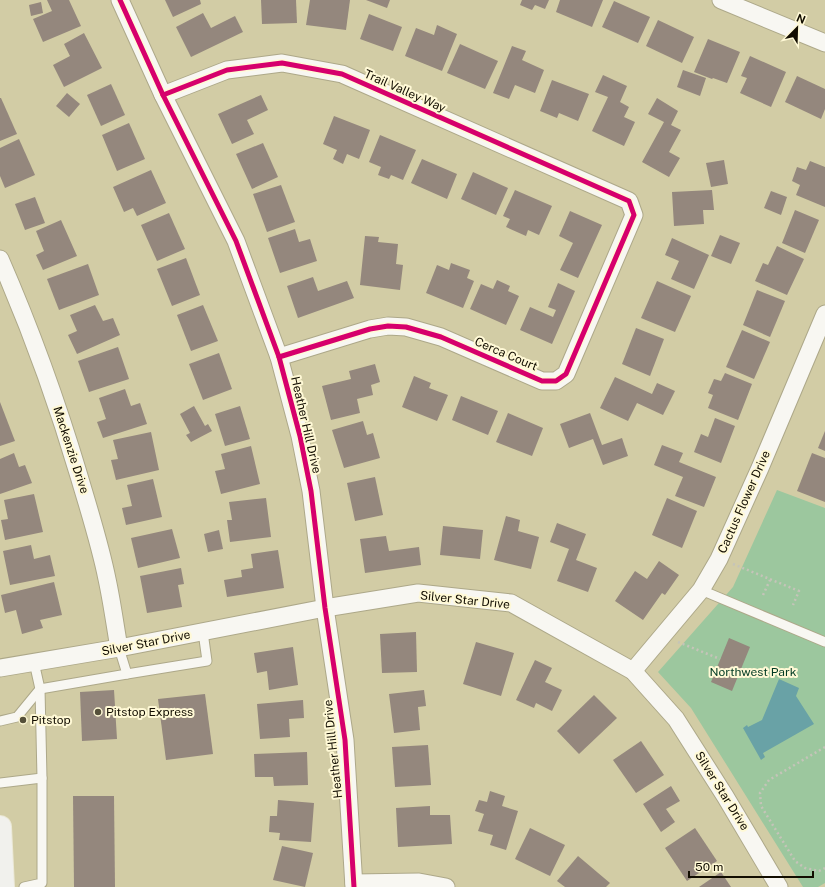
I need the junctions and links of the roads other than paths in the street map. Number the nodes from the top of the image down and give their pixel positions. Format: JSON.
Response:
{"nodes":[{"id":1,"x":120,"y":0,"type":"edge"},
{"id":2,"x":721,"y":0,"type":"edge"},
{"id":3,"x":825,"y":43,"type":"edge"},
{"id":4,"x":163,"y":95,"type":"junction"},
{"id":5,"x":629,"y":201,"type":"joint"},
{"id":6,"x":0,"y":259,"type":"edge"},
{"id":7,"x":825,"y":314,"type":"edge"},
{"id":8,"x":279,"y":357,"type":"junction"},
{"id":9,"x":701,"y":590,"type":"junction"},
{"id":10,"x":325,"y":608,"type":"junction"},
{"id":11,"x":203,"y":632,"type":"junction"},
{"id":12,"x":825,"y":642,"type":"edge"},
{"id":13,"x":119,"y":648,"type":"junction"},
{"id":14,"x":34,"y":662,"type":"junction"},
{"id":15,"x":0,"y":668,"type":"edge"},
{"id":16,"x":633,"y":672,"type":"junction"},
{"id":17,"x":127,"y":674,"type":"junction"},
{"id":18,"x":40,"y":689,"type":"junction"},
{"id":19,"x":0,"y":721,"type":"edge"},
{"id":20,"x":42,"y":778,"type":"junction"},
{"id":21,"x":0,"y":783,"type":"edge"},
{"id":22,"x":0,"y":827,"type":"edge"},
{"id":23,"x":354,"y":885,"type":"edge"},
{"id":24,"x":3,"y":887,"type":"edge"},
{"id":25,"x":24,"y":887,"type":"edge"},
{"id":26,"x":446,"y":887,"type":"edge"},
{"id":27,"x":780,"y":887,"type":"edge"}],
"edges":[{"from":1,"to":4,"type":"street","name":"Heather Hill Drive"},
{"from":2,"to":3,"type":"street"},
{"from":4,"to":5,"type":"street","name":"Trail Valley Way"},
{"from":4,"to":8,"type":"street","name":"Heather Hill Drive"},
{"from":5,"to":8,"type":"street","name":"Cerca Court"},
{"from":6,"to":13,"type":"street","name":"Mackenzie Drive"},
{"from":7,"to":9,"type":"street","name":"Cactus Flower Drive"},
{"from":8,"to":10,"type":"street","name":"Heather Hill Drive"},
{"from":9,"to":12,"type":"lane"},
{"from":9,"to":16,"type":"street","name":"Cactus Flower Drive"},
{"from":10,"to":11,"type":"street","name":"Silver Star Drive"},
{"from":10,"to":16,"type":"street","name":"Silver Star Drive"},
{"from":10,"to":23,"type":"street","name":"Heather Hill Drive"},
{"from":11,"to":13,"type":"street","name":"Silver Star Drive"},
{"from":11,"to":17,"type":"lane"},
{"from":13,"to":14,"type":"street","name":"Silver Star Drive"},
{"from":13,"to":17,"type":"lane"},
{"from":14,"to":15,"type":"street","name":"Silver Star Drive"},
{"from":14,"to":18,"type":"lane"},
{"from":16,"to":27,"type":"street","name":"Silver Star Drive"},
{"from":17,"to":18,"type":"lane"},
{"from":18,"to":19,"type":"lane"},
{"from":18,"to":20,"type":"lane"},
{"from":20,"to":21,"type":"lane"},
{"from":20,"to":25,"type":"lane"},
{"from":22,"to":24,"type":"main road"},
{"from":23,"to":26,"type":"street"}]}
